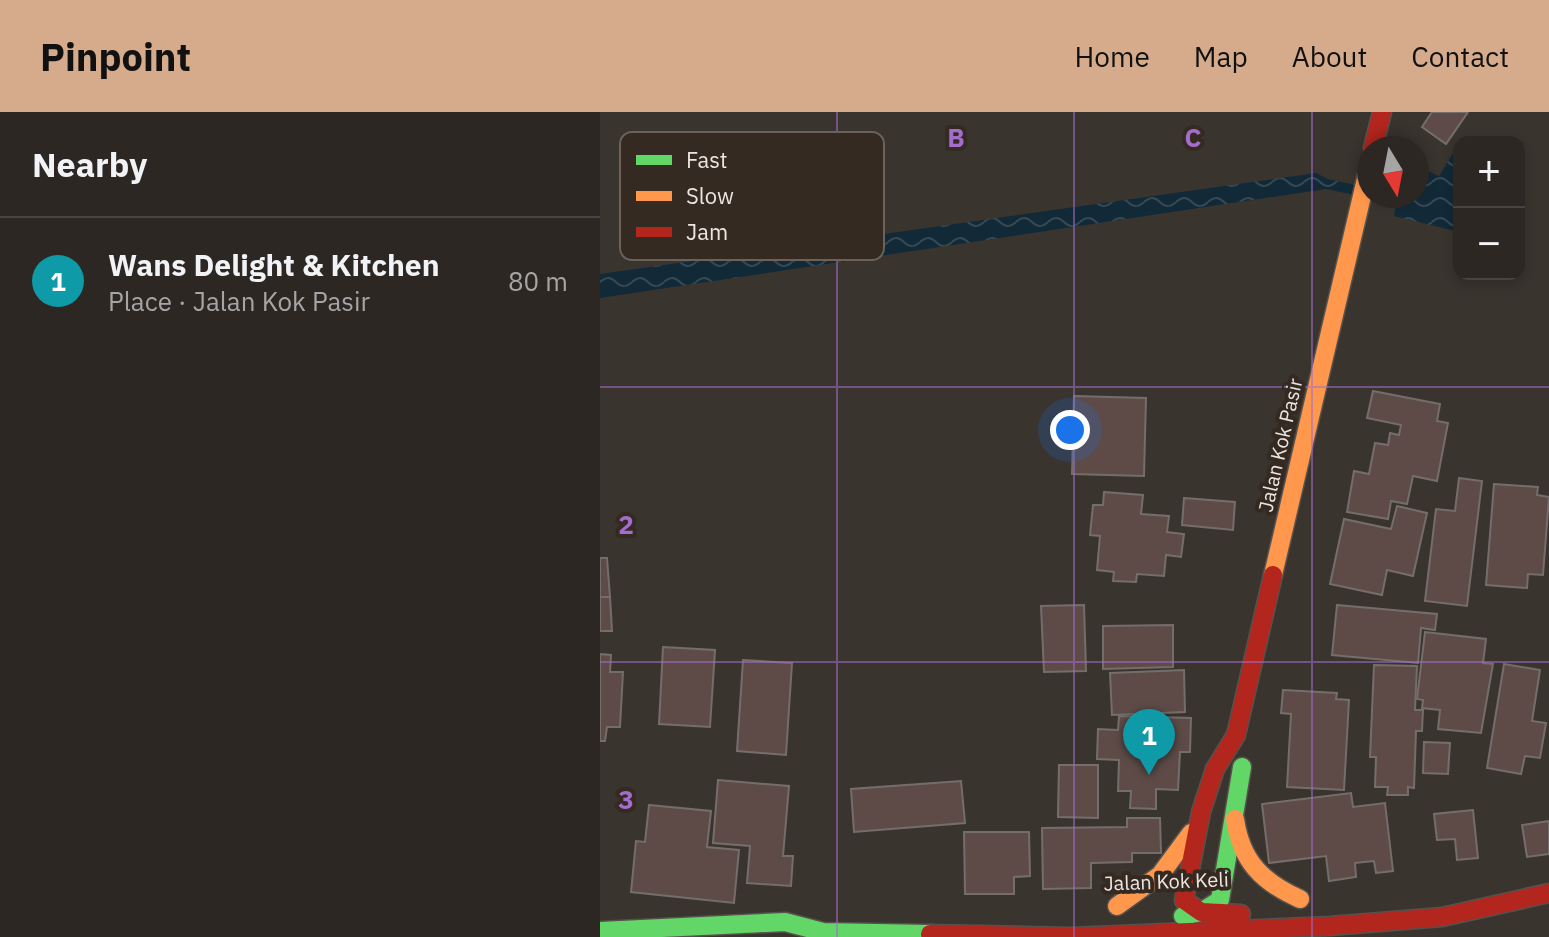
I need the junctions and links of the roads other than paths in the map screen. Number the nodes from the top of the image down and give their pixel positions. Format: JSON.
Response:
{"nodes":[{"id":1,"x":1382,"y":112,"type":"edge"},
{"id":2,"x":1376,"y":136,"type":"edge"},
{"id":3,"x":1359,"y":208,"type":"edge"},
{"id":4,"x":1236,"y":735,"type":"junction"},
{"id":5,"x":1234,"y":804,"type":"junction"},
{"id":6,"x":1202,"y":814,"type":"junction"},
{"id":7,"x":1549,"y":893,"type":"edge"},
{"id":8,"x":1220,"y":900,"type":"junction"},
{"id":9,"x":1171,"y":901,"type":"junction"},
{"id":10,"x":808,"y":912,"type":"dead end"},
{"id":11,"x":1201,"y":912,"type":"junction"},
{"id":12,"x":785,"y":922,"type":"junction"},
{"id":13,"x":1330,"y":926,"type":"junction"},
{"id":14,"x":600,"y":931,"type":"edge"},
{"id":15,"x":1071,"y":937,"type":"edge"}],
"edges":[{"from":1,"to":2,"type":"street"},
{"from":3,"to":4,"type":"street","name":"Jalan Kok Pasir"},
{"from":4,"to":5,"type":"street","name":"Jalan Kok Pasir"},
{"from":4,"to":6,"type":"street","name":"Jalan Kok Pasir"},
{"from":5,"to":8,"type":"street","name":"Jalan Kok Pasir"},
{"from":5,"to":8,"type":"street","name":"Jalan Kok Keli"},
{"from":6,"to":9,"type":"street","name":"Jalan Kok Pasir"},
{"from":6,"to":9,"type":"street","name":"Jalan Kok Keli"},
{"from":7,"to":13,"type":"street"},
{"from":8,"to":9,"type":"street","name":"Jalan Kok Keli"},
{"from":8,"to":11,"type":"street"},
{"from":9,"to":11,"type":"street"},
{"from":10,"to":12,"type":"street"},
{"from":11,"to":13,"type":"street"},
{"from":11,"to":15,"type":"street"},
{"from":12,"to":14,"type":"street"},
{"from":12,"to":15,"type":"street"},
{"from":13,"to":15,"type":"street"}]}
